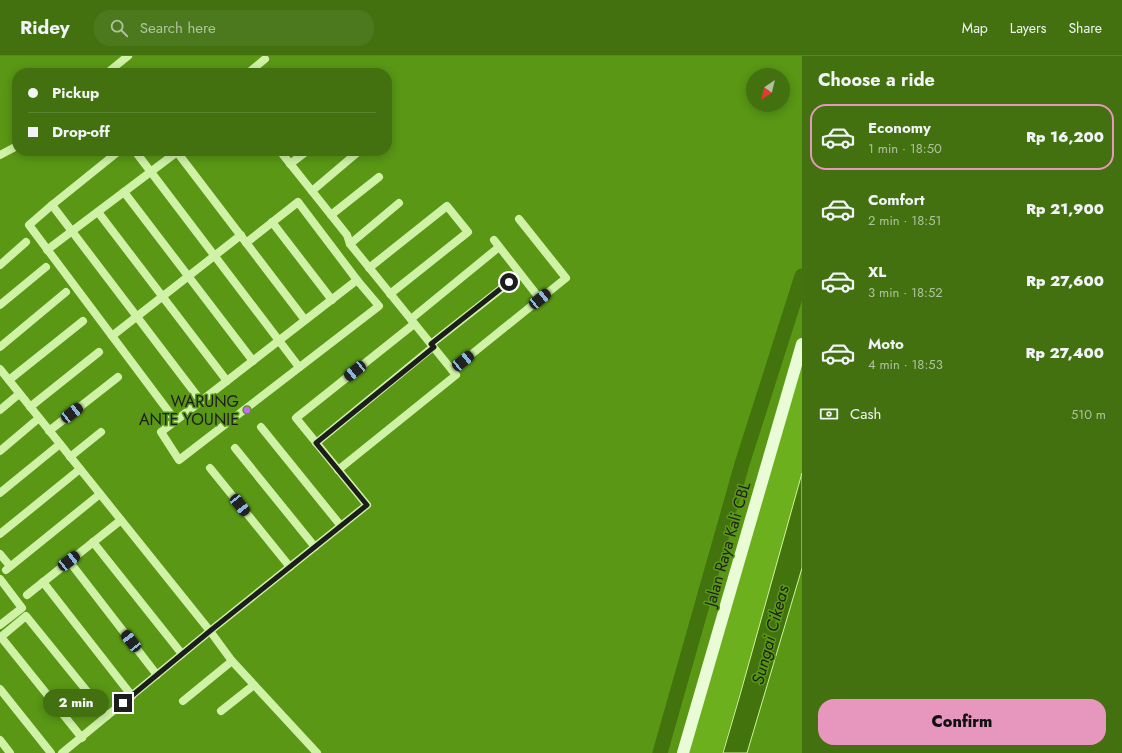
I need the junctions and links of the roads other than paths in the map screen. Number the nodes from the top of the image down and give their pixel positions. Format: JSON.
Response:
{"nodes":[{"id":1,"x":128,"y":56,"type":"edge"},
{"id":2,"x":265,"y":59,"type":"dead end"},
{"id":3,"x":113,"y":68,"type":"edge"},
{"id":4,"x":254,"y":68,"type":"edge"},
{"id":5,"x":12,"y":149,"type":"edge"},
{"id":6,"x":0,"y":155,"type":"edge"},
{"id":7,"x":114,"y":156,"type":"edge"},
{"id":8,"x":138,"y":156,"type":"edge"},
{"id":9,"x":172,"y":156,"type":"edge"},
{"id":10,"x":180,"y":156,"type":"edge"},
{"id":11,"x":284,"y":156,"type":"edge"},
{"id":12,"x":300,"y":156,"type":"edge"},
{"id":13,"x":353,"y":156,"type":"edge"},
{"id":14,"x":290,"y":164,"type":"junction"},
{"id":15,"x":150,"y":172,"type":"junction"},
{"id":16,"x":379,"y":177,"type":"dead end"},
{"id":17,"x":312,"y":191,"type":"junction"},
{"id":18,"x":124,"y":192,"type":"junction"},
{"id":19,"x":399,"y":203,"type":"dead end"},
{"id":20,"x":52,"y":205,"type":"junction"},
{"id":21,"x":98,"y":212,"type":"junction"},
{"id":22,"x":332,"y":215,"type":"junction"},
{"id":23,"x":519,"y":219,"type":"dead end"},
{"id":24,"x":272,"y":222,"type":"junction"},
{"id":25,"x":72,"y":231,"type":"junction"},
{"id":26,"x":241,"y":235,"type":"junction"},
{"id":27,"x":494,"y":240,"type":"dead end"},
{"id":28,"x":26,"y":242,"type":"dead end"},
{"id":29,"x":246,"y":243,"type":"junction"},
{"id":30,"x":350,"y":244,"type":"junction"},
{"id":31,"x":499,"y":247,"type":"junction"},
{"id":32,"x":47,"y":250,"type":"junction"},
{"id":33,"x":214,"y":256,"type":"junction"},
{"id":34,"x":0,"y":265,"type":"edge"},
{"id":35,"x":46,"y":267,"type":"dead end"},
{"id":36,"x":369,"y":268,"type":"junction"},
{"id":37,"x":520,"y":274,"type":"junction"},
{"id":38,"x":188,"y":276,"type":"junction"},
{"id":39,"x":357,"y":280,"type":"junction"},
{"id":40,"x":66,"y":292,"type":"dead end"},
{"id":41,"x":390,"y":294,"type":"junction"},
{"id":42,"x":162,"y":296,"type":"junction"},
{"id":43,"x":540,"y":299,"type":"junction"},
{"id":44,"x":332,"y":300,"type":"junction"},
{"id":45,"x":0,"y":305,"type":"edge"},
{"id":46,"x":137,"y":316,"type":"junction"},
{"id":47,"x":305,"y":320,"type":"junction"},
{"id":48,"x":83,"y":321,"type":"dead end"},
{"id":49,"x":412,"y":321,"type":"junction"},
{"id":50,"x":112,"y":336,"type":"junction"},
{"id":51,"x":279,"y":340,"type":"junction"},
{"id":52,"x":802,"y":344,"type":"edge"},
{"id":53,"x":432,"y":346,"type":"junction"},
{"id":54,"x":0,"y":347,"type":"edge"},
{"id":55,"x":99,"y":352,"type":"dead end"},
{"id":56,"x":253,"y":360,"type":"junction"},
{"id":57,"x":300,"y":368,"type":"junction"},
{"id":58,"x":0,"y":369,"type":"edge"},
{"id":59,"x":452,"y":370,"type":"junction"},
{"id":60,"x":118,"y":377,"type":"dead end"},
{"id":61,"x":9,"y":380,"type":"junction"},
{"id":62,"x":227,"y":380,"type":"junction"},
{"id":63,"x":19,"y":394,"type":"junction"},
{"id":64,"x":201,"y":400,"type":"junction"},
{"id":65,"x":30,"y":407,"type":"junction"},
{"id":66,"x":0,"y":410,"type":"edge"},
{"id":67,"x":39,"y":418,"type":"junction"},
{"id":68,"x":176,"y":420,"type":"junction"},
{"id":69,"x":261,"y":427,"type":"dead end"},
{"id":70,"x":49,"y":431,"type":"junction"},
{"id":71,"x":101,"y":432,"type":"dead end"},
{"id":72,"x":316,"y":443,"type":"junction"},
{"id":73,"x":60,"y":444,"type":"junction"},
{"id":74,"x":234,"y":448,"type":"dead end"},
{"id":75,"x":0,"y":451,"type":"edge"},
{"id":76,"x":70,"y":457,"type":"junction"},
{"id":77,"x":210,"y":468,"type":"dead end"},
{"id":78,"x":80,"y":469,"type":"junction"},
{"id":79,"x":338,"y":470,"type":"junction"},
{"id":80,"x":0,"y":493,"type":"edge"},
{"id":81,"x":100,"y":494,"type":"junction"},
{"id":82,"x":121,"y":520,"type":"junction"},
{"id":83,"x":341,"y":526,"type":"junction"},
{"id":84,"x":0,"y":534,"type":"edge"},
{"id":85,"x":93,"y":542,"type":"junction"},
{"id":86,"x":315,"y":547,"type":"junction"},
{"id":87,"x":0,"y":554,"type":"edge"},
{"id":88,"x":69,"y":561,"type":"junction"},
{"id":89,"x":290,"y":567,"type":"junction"},
{"id":90,"x":0,"y":579,"type":"edge"},
{"id":91,"x":43,"y":582,"type":"junction"},
{"id":92,"x":27,"y":595,"type":"dead end"},
{"id":93,"x":0,"y":625,"type":"edge"},
{"id":94,"x":210,"y":631,"type":"junction"},
{"id":95,"x":182,"y":654,"type":"junction"},
{"id":96,"x":232,"y":660,"type":"junction"},
{"id":97,"x":157,"y":675,"type":"junction"},
{"id":98,"x":254,"y":685,"type":"junction"},
{"id":99,"x":0,"y":689,"type":"edge"},
{"id":100,"x":132,"y":696,"type":"junction"},
{"id":101,"x":183,"y":701,"type":"dead end"},
{"id":102,"x":221,"y":711,"type":"dead end"},
{"id":103,"x":107,"y":716,"type":"junction"},
{"id":104,"x":82,"y":738,"type":"junction"},
{"id":105,"x":0,"y":740,"type":"edge"},
{"id":106,"x":10,"y":753,"type":"edge"},
{"id":107,"x":51,"y":753,"type":"edge"},
{"id":108,"x":62,"y":753,"type":"edge"},
{"id":109,"x":317,"y":753,"type":"edge"},
{"id":110,"x":683,"y":753,"type":"edge"}],
"edges":[{"from":1,"to":3,"type":"street"},
{"from":2,"to":4,"type":"street"},
{"from":5,"to":6,"type":"street"},
{"from":7,"to":20,"type":"street"},
{"from":8,"to":15,"type":"street"},
{"from":9,"to":15,"type":"street"},
{"from":10,"to":26,"type":"street"},
{"from":11,"to":14,"type":"street"},
{"from":12,"to":14,"type":"street"},
{"from":13,"to":17,"type":"street"},
{"from":14,"to":17,"type":"street"},
{"from":15,"to":18,"type":"street"},
{"from":15,"to":33,"type":"street"},
{"from":16,"to":22,"type":"street"},
{"from":17,"to":22,"type":"street"},
{"from":18,"to":21,"type":"street"},
{"from":18,"to":38,"type":"street"},
{"from":19,"to":30,"type":"street"},
{"from":20,"to":25,"type":"street"},
{"from":20,"to":32,"type":"street"},
{"from":21,"to":25,"type":"street"},
{"from":21,"to":42,"type":"street"},
{"from":22,"to":30,"type":"street"},
{"from":23,"to":43,"type":"street"},
{"from":24,"to":29,"type":"street"},
{"from":24,"to":39,"type":"street"},
{"from":24,"to":44,"type":"street"},
{"from":25,"to":32,"type":"street"},
{"from":25,"to":46,"type":"street"},
{"from":26,"to":29,"type":"street"},
{"from":26,"to":33,"type":"street"},
{"from":27,"to":31,"type":"street"},
{"from":28,"to":34,"type":"street"},
{"from":29,"to":47,"type":"street"},
{"from":30,"to":36,"type":"street"},
{"from":31,"to":37,"type":"street"},
{"from":31,"to":49,"type":"street"},
{"from":32,"to":50,"type":"street"},
{"from":33,"to":38,"type":"street"},
{"from":33,"to":51,"type":"street"},
{"from":35,"to":45,"type":"street"},
{"from":36,"to":41,"type":"street"},
{"from":36,"to":41,"type":"street"},
{"from":37,"to":43,"type":"street"},
{"from":37,"to":53,"type":"street"},
{"from":38,"to":42,"type":"street"},
{"from":38,"to":56,"type":"street"},
{"from":39,"to":44,"type":"street"},
{"from":39,"to":57,"type":"street"},
{"from":40,"to":54,"type":"street"},
{"from":41,"to":49,"type":"street"},
{"from":42,"to":46,"type":"street"},
{"from":42,"to":62,"type":"street"},
{"from":43,"to":59,"type":"street"},
{"from":44,"to":47,"type":"street"},
{"from":46,"to":50,"type":"street"},
{"from":46,"to":64,"type":"street"},
{"from":47,"to":51,"type":"street"},
{"from":48,"to":61,"type":"street"},
{"from":49,"to":53,"type":"street"},
{"from":49,"to":72,"type":"street"},
{"from":50,"to":68,"type":"street"},
{"from":51,"to":56,"type":"street"},
{"from":51,"to":57,"type":"street"},
{"from":52,"to":110,"type":"main road","name":"Jalan Raya Kali CBL"},
{"from":53,"to":59,"type":"street"},
{"from":53,"to":72,"type":"street"},
{"from":55,"to":65,"type":"street"},
{"from":56,"to":62,"type":"street"},
{"from":57,"to":68,"type":"street"},
{"from":58,"to":61,"type":"street"},
{"from":59,"to":79,"type":"street"},
{"from":60,"to":70,"type":"street"},
{"from":61,"to":63,"type":"street"},
{"from":62,"to":64,"type":"street"},
{"from":63,"to":65,"type":"street"},
{"from":63,"to":66,"type":"street"},
{"from":64,"to":68,"type":"street"},
{"from":65,"to":67,"type":"street"},
{"from":67,"to":70,"type":"street"},
{"from":67,"to":75,"type":"street"},
{"from":69,"to":83,"type":"street"},
{"from":70,"to":73,"type":"street"},
{"from":71,"to":76,"type":"street"},
{"from":72,"to":79,"type":"street"},
{"from":73,"to":76,"type":"street"},
{"from":73,"to":80,"type":"street"},
{"from":74,"to":86,"type":"street"},
{"from":76,"to":78,"type":"street"},
{"from":77,"to":89,"type":"street"},
{"from":78,"to":81,"type":"street"},
{"from":78,"to":84,"type":"street"},
{"from":79,"to":83,"type":"street"},
{"from":81,"to":82,"type":"street"},
{"from":81,"to":87,"type":"street"},
{"from":82,"to":85,"type":"street"},
{"from":82,"to":94,"type":"street"},
{"from":83,"to":86,"type":"street"},
{"from":85,"to":88,"type":"street"},
{"from":85,"to":95,"type":"street"},
{"from":86,"to":89,"type":"street"},
{"from":88,"to":91,"type":"street"},
{"from":88,"to":97,"type":"street"},
{"from":89,"to":94,"type":"street"},
{"from":90,"to":93,"type":"street"},
{"from":91,"to":92,"type":"street"},
{"from":91,"to":100,"type":"street"},
{"from":94,"to":95,"type":"street"},
{"from":94,"to":96,"type":"street"},
{"from":95,"to":97,"type":"street"},
{"from":96,"to":98,"type":"street"},
{"from":96,"to":101,"type":"street"},
{"from":97,"to":100,"type":"street"},
{"from":98,"to":102,"type":"street"},
{"from":98,"to":109,"type":"street"},
{"from":99,"to":107,"type":"street"},
{"from":100,"to":103,"type":"street"},
{"from":103,"to":104,"type":"street"},
{"from":103,"to":104,"type":"street"},
{"from":104,"to":108,"type":"street"},
{"from":105,"to":106,"type":"street"}]}
